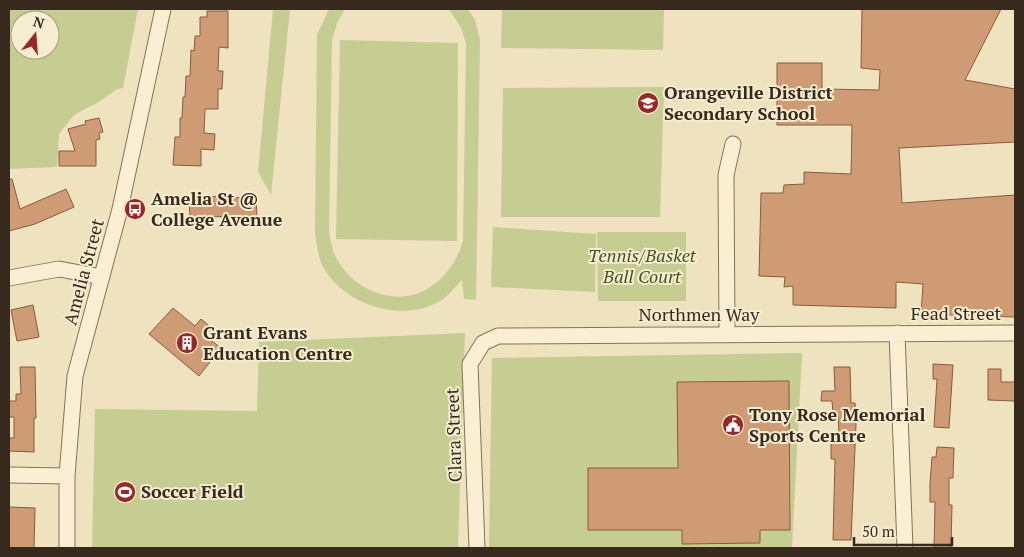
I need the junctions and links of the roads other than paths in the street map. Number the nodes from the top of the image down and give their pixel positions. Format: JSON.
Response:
{"nodes":[{"id":1,"x":163,"y":9,"type":"edge"},
{"id":2,"x":733,"y":144,"type":"dead end"},
{"id":3,"x":102,"y":277,"type":"junction"},
{"id":4,"x":9,"y":278,"type":"edge"},
{"id":5,"x":897,"y":333,"type":"junction"},
{"id":6,"x":1015,"y":333,"type":"edge"},
{"id":7,"x":726,"y":334,"type":"junction"},
{"id":8,"x":500,"y":335,"type":"joint"},
{"id":9,"x":9,"y":475,"type":"edge"},
{"id":10,"x":67,"y":476,"type":"junction"},
{"id":11,"x":66,"y":548,"type":"edge"},
{"id":12,"x":477,"y":548,"type":"edge"},
{"id":13,"x":905,"y":548,"type":"edge"}],
"edges":[{"from":1,"to":3,"type":"street","name":"Amelia Street"},
{"from":2,"to":7,"type":"street"},
{"from":3,"to":4,"type":"street"},
{"from":3,"to":10,"type":"street","name":"Amelia Street"},
{"from":5,"to":6,"type":"street","name":"Fead Street"},
{"from":5,"to":7,"type":"street","name":"Northmen Way"},
{"from":5,"to":13,"type":"street"},
{"from":7,"to":8,"type":"street","name":"Northmen Way"},
{"from":8,"to":12,"type":"street","name":"Clara Street"},
{"from":9,"to":10,"type":"street"},
{"from":10,"to":11,"type":"street","name":"Amelia Street"}]}
